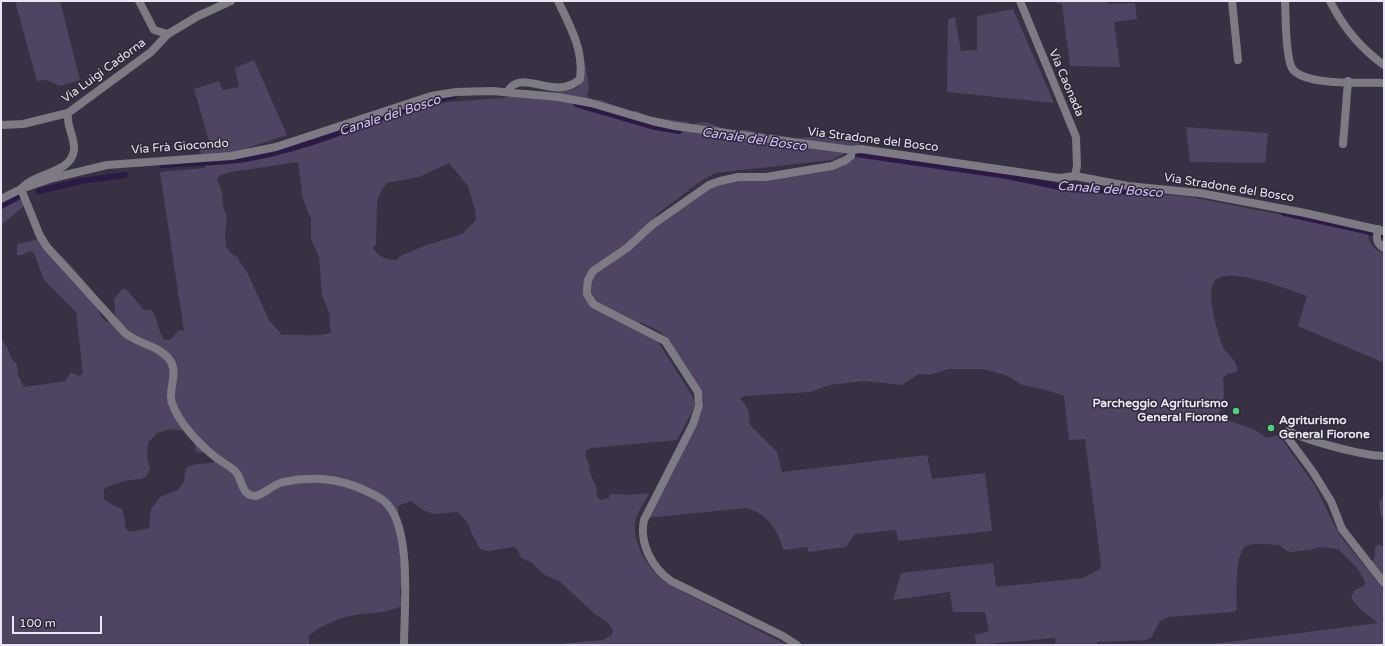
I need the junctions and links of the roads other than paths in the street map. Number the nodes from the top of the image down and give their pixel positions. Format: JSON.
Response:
{"nodes":[{"id":1,"x":139,"y":1,"type":"edge"},
{"id":2,"x":231,"y":1,"type":"edge"},
{"id":3,"x":558,"y":1,"type":"edge"},
{"id":4,"x":1020,"y":1,"type":"edge"},
{"id":5,"x":1232,"y":1,"type":"edge"},
{"id":6,"x":1285,"y":1,"type":"edge"},
{"id":7,"x":1330,"y":1,"type":"edge"},
{"id":8,"x":168,"y":34,"type":"junction"},
{"id":9,"x":1238,"y":60,"type":"dead end"},
{"id":10,"x":1384,"y":65,"type":"edge"},
{"id":11,"x":1348,"y":81,"type":"junction"},
{"id":12,"x":1384,"y":83,"type":"edge"},
{"id":13,"x":507,"y":92,"type":"junction"},
{"id":14,"x":68,"y":113,"type":"junction"},
{"id":15,"x":362,"y":119,"type":"joint"},
{"id":16,"x":1,"y":126,"type":"edge"},
{"id":17,"x":1343,"y":144,"type":"dead end"},
{"id":18,"x":852,"y":152,"type":"junction"},
{"id":19,"x":1075,"y":176,"type":"junction"},
{"id":20,"x":21,"y":188,"type":"junction"},
{"id":21,"x":1,"y":199,"type":"edge"},
{"id":22,"x":1379,"y":232,"type":"edge"},
{"id":23,"x":1384,"y":248,"type":"edge"},
{"id":24,"x":1384,"y":456,"type":"edge"},
{"id":25,"x":1384,"y":583,"type":"edge"},
{"id":26,"x":404,"y":645,"type":"edge"},
{"id":27,"x":797,"y":645,"type":"edge"}],
"edges":[{"from":1,"to":8,"type":"street"},
{"from":2,"to":8,"type":"street","name":"Via Luigi Cadorna"},
{"from":3,"to":13,"type":"street"},
{"from":4,"to":19,"type":"street","name":"Via Caonada"},
{"from":5,"to":9,"type":"street"},
{"from":6,"to":11,"type":"street"},
{"from":7,"to":10,"type":"street"},
{"from":8,"to":14,"type":"street","name":"Via Luigi Cadorna"},
{"from":11,"to":12,"type":"street"},
{"from":11,"to":17,"type":"street"},
{"from":13,"to":15,"type":"street","name":"Via Stradone del Bosco"},
{"from":13,"to":18,"type":"street","name":"Via Stradone del Bosco"},
{"from":14,"to":16,"type":"street","name":"Via Luigi Cadorna"},
{"from":14,"to":20,"type":"street"},
{"from":15,"to":20,"type":"street","name":"Via Frà Giocondo"},
{"from":18,"to":19,"type":"street","name":"Via Stradone del Bosco"},
{"from":18,"to":27,"type":"street"},
{"from":19,"to":22,"type":"street","name":"Via Stradone del Bosco"},
{"from":20,"to":21,"type":"street","name":"Via Frà Giocondo"},
{"from":20,"to":26,"type":"street"},
{"from":22,"to":23,"type":"street"},
{"from":24,"to":25,"type":"street"}]}
